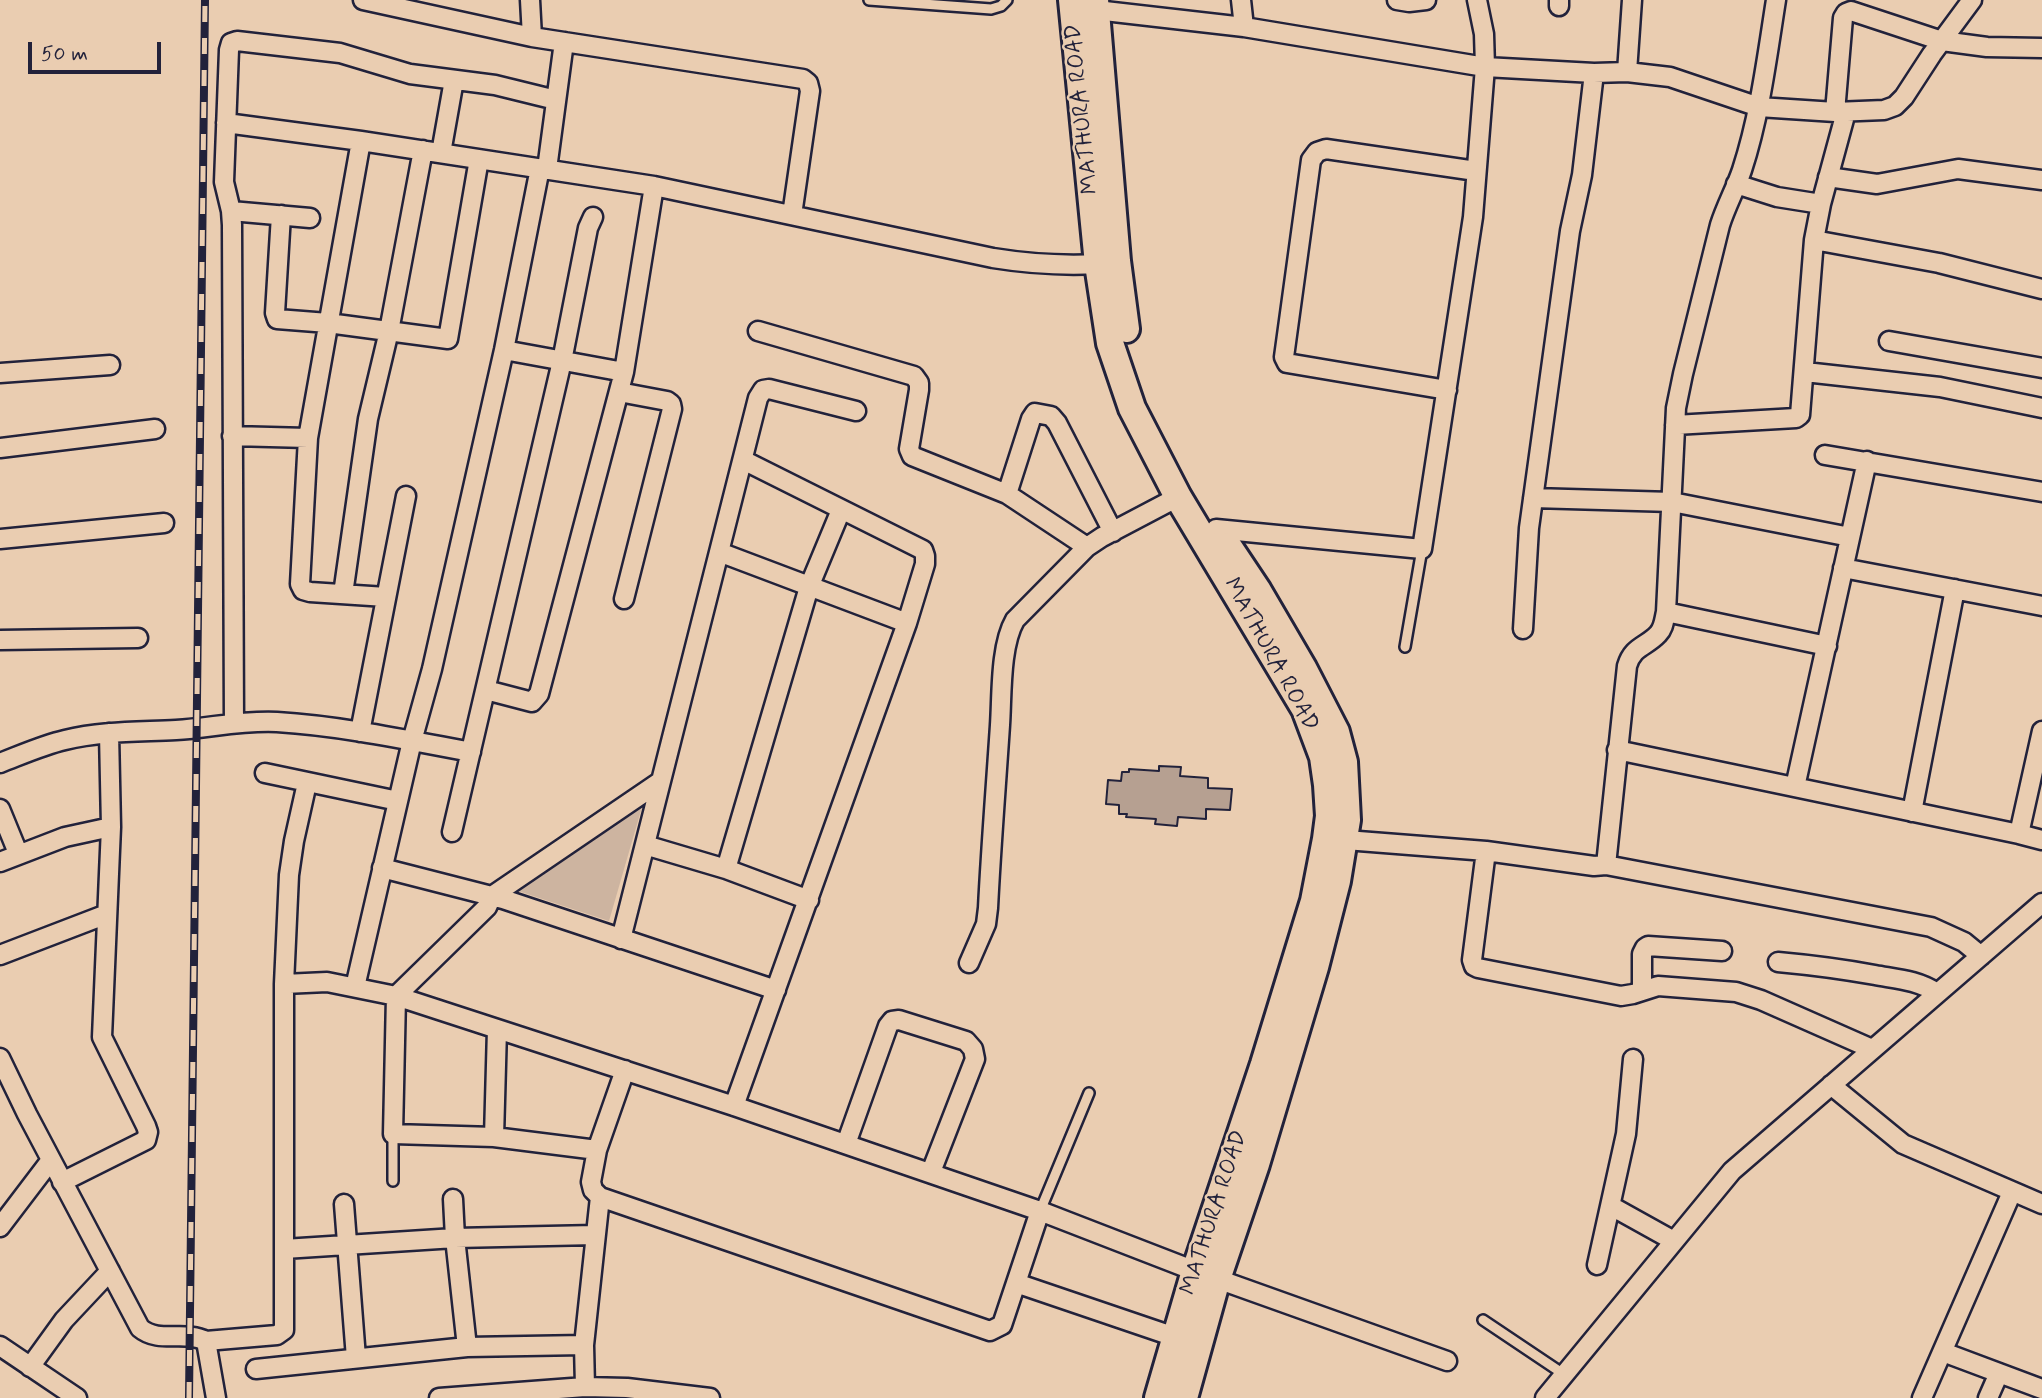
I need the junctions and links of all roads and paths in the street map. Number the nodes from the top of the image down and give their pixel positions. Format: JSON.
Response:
{"nodes":[{"id":1,"x":363,"y":0,"type":"edge"},
{"id":2,"x":530,"y":0,"type":"edge"},
{"id":3,"x":869,"y":0,"type":"edge"},
{"id":4,"x":1007,"y":0,"type":"edge"},
{"id":5,"x":1072,"y":0,"type":"edge"},
{"id":6,"x":1241,"y":0,"type":"edge"},
{"id":7,"x":1396,"y":0,"type":"edge"},
{"id":8,"x":1426,"y":0,"type":"edge"},
{"id":9,"x":1477,"y":0,"type":"edge"},
{"id":10,"x":1632,"y":0,"type":"edge"},
{"id":11,"x":1776,"y":0,"type":"edge"},
{"id":12,"x":1972,"y":0,"type":"edge"},
{"id":13,"x":1096,"y":5,"type":"edge"},
{"id":14,"x":1244,"y":27,"type":"junction"},
{"id":15,"x":532,"y":37,"type":"junction"},
{"id":16,"x":1942,"y":41,"type":"junction"},
{"id":17,"x":564,"y":42,"type":"junction"},
{"id":18,"x":2042,"y":48,"type":"edge"},
{"id":19,"x":1485,"y":66,"type":"junction"},
{"id":20,"x":1627,"y":72,"type":"junction"},
{"id":21,"x":1594,"y":73,"type":"junction"},
{"id":22,"x":454,"y":80,"type":"junction"},
{"id":23,"x":556,"y":100,"type":"junction"},
{"id":24,"x":1759,"y":107,"type":"junction"},
{"id":25,"x":1841,"y":112,"type":"junction"},
{"id":26,"x":226,"y":123,"type":"junction"},
{"id":27,"x":362,"y":141,"type":"junction"},
{"id":28,"x":423,"y":150,"type":"junction"},
{"id":29,"x":441,"y":153,"type":"junction"},
{"id":30,"x":479,"y":159,"type":"junction"},
{"id":31,"x":543,"y":169,"type":"junction"},
{"id":32,"x":1476,"y":171,"type":"junction"},
{"id":33,"x":1828,"y":177,"type":"junction"},
{"id":34,"x":2042,"y":180,"type":"edge"},
{"id":35,"x":1736,"y":184,"type":"junction"},
{"id":36,"x":654,"y":186,"type":"junction"},
{"id":37,"x":1821,"y":204,"type":"junction"},
{"id":38,"x":231,"y":211,"type":"junction"},
{"id":39,"x":282,"y":215,"type":"junction"},
{"id":40,"x":792,"y":215,"type":"junction"},
{"id":41,"x":593,"y":217,"type":"dead end"},
{"id":42,"x":310,"y":218,"type":"dead end"},
{"id":43,"x":1814,"y":240,"type":"junction"},
{"id":44,"x":1098,"y":264,"type":"junction"},
{"id":45,"x":2042,"y":289,"type":"edge"},
{"id":46,"x":328,"y":323,"type":"junction"},
{"id":47,"x":389,"y":331,"type":"junction"},
{"id":48,"x":758,"y":331,"type":"dead end"},
{"id":49,"x":1889,"y":341,"type":"dead end"},
{"id":50,"x":504,"y":350,"type":"junction"},
{"id":51,"x":562,"y":361,"type":"junction"},
{"id":52,"x":110,"y":365,"type":"dead end"},
{"id":53,"x":2042,"y":368,"type":"edge"},
{"id":54,"x":624,"y":372,"type":"junction"},
{"id":55,"x":1805,"y":372,"type":"junction"},
{"id":56,"x":0,"y":373,"type":"edge"},
{"id":57,"x":1447,"y":390,"type":"junction"},
{"id":58,"x":618,"y":392,"type":"junction"},
{"id":59,"x":2042,"y":408,"type":"edge"},
{"id":60,"x":856,"y":411,"type":"dead end"},
{"id":61,"x":1675,"y":425,"type":"junction"},
{"id":62,"x":155,"y":429,"type":"dead end"},
{"id":63,"x":232,"y":436,"type":"junction"},
{"id":64,"x":308,"y":438,"type":"junction"},
{"id":65,"x":0,"y":448,"type":"edge"},
{"id":66,"x":1825,"y":455,"type":"dead end"},
{"id":67,"x":743,"y":460,"type":"junction"},
{"id":68,"x":1867,"y":461,"type":"junction"},
{"id":69,"x":2042,"y":492,"type":"edge"},
{"id":70,"x":1007,"y":494,"type":"junction"},
{"id":71,"x":406,"y":496,"type":"dead end"},
{"id":72,"x":1178,"y":497,"type":"junction"},
{"id":73,"x":1533,"y":498,"type":"junction"},
{"id":74,"x":1672,"y":502,"type":"junction"},
{"id":75,"x":841,"y":510,"type":"junction"},
{"id":76,"x":164,"y":523,"type":"dead end"},
{"id":77,"x":1216,"y":529,"type":"junction"},
{"id":78,"x":1113,"y":532,"type":"junction"},
{"id":79,"x":1850,"y":537,"type":"junction"},
{"id":80,"x":0,"y":539,"type":"edge"},
{"id":81,"x":1087,"y":547,"type":"junction"},
{"id":82,"x":1422,"y":550,"type":"junction"},
{"id":83,"x":719,"y":552,"type":"junction"},
{"id":84,"x":1843,"y":568,"type":"junction"},
{"id":85,"x":809,"y":587,"type":"junction"},
{"id":86,"x":1955,"y":589,"type":"junction"},
{"id":87,"x":343,"y":594,"type":"junction"},
{"id":88,"x":386,"y":597,"type":"junction"},
{"id":89,"x":624,"y":599,"type":"dead end"},
{"id":90,"x":2042,"y":606,"type":"edge"},
{"id":91,"x":1665,"y":612,"type":"junction"},
{"id":92,"x":907,"y":623,"type":"junction"},
{"id":93,"x":1522,"y":629,"type":"dead end"},
{"id":94,"x":138,"y":638,"type":"dead end"},
{"id":95,"x":0,"y":640,"type":"edge"},
{"id":96,"x":1827,"y":646,"type":"junction"},
{"id":97,"x":1405,"y":647,"type":"dead end"},
{"id":98,"x":486,"y":690,"type":"junction"},
{"id":99,"x":234,"y":723,"type":"junction"},
{"id":100,"x":2042,"y":731,"type":"edge"},
{"id":101,"x":360,"y":732,"type":"junction"},
{"id":102,"x":109,"y":733,"type":"junction"},
{"id":103,"x":412,"y":741,"type":"junction"},
{"id":104,"x":1617,"y":750,"type":"junction"},
{"id":105,"x":471,"y":752,"type":"junction"},
{"id":106,"x":0,"y":763,"type":"edge"},
{"id":107,"x":265,"y":773,"type":"dead end"},
{"id":108,"x":661,"y":781,"type":"junction"},
{"id":109,"x":307,"y":783,"type":"junction"},
{"id":110,"x":1796,"y":787,"type":"junction"},
{"id":111,"x":398,"y":801,"type":"junction"},
{"id":112,"x":0,"y":809,"type":"edge"},
{"id":113,"x":1912,"y":812,"type":"junction"},
{"id":114,"x":111,"y":827,"type":"junction"},
{"id":115,"x":452,"y":832,"type":"dead end"},
{"id":116,"x":2019,"y":834,"type":"junction"},
{"id":117,"x":1336,"y":839,"type":"junction"},
{"id":118,"x":2042,"y":840,"type":"edge"},
{"id":119,"x":645,"y":845,"type":"junction"},
{"id":120,"x":1486,"y":851,"type":"junction"},
{"id":121,"x":18,"y":853,"type":"junction"},
{"id":122,"x":0,"y":862,"type":"edge"},
{"id":123,"x":1606,"y":865,"type":"junction"},
{"id":124,"x":382,"y":868,"type":"junction"},
{"id":125,"x":726,"y":869,"type":"junction"},
{"id":126,"x":492,"y":896,"type":"junction"},
{"id":127,"x":809,"y":900,"type":"junction"},
{"id":128,"x":2042,"y":903,"type":"edge"},
{"id":129,"x":107,"y":914,"type":"junction"},
{"id":130,"x":621,"y":939,"type":"junction"},
{"id":131,"x":1722,"y":951,"type":"dead end"},
{"id":132,"x":0,"y":955,"type":"edge"},
{"id":133,"x":1982,"y":956,"type":"junction"},
{"id":134,"x":1778,"y":962,"type":"dead end"},
{"id":135,"x":969,"y":963,"type":"dead end"},
{"id":136,"x":284,"y":984,"type":"junction"},
{"id":137,"x":355,"y":987,"type":"junction"},
{"id":138,"x":776,"y":990,"type":"junction"},
{"id":139,"x":1642,"y":991,"type":"junction"},
{"id":140,"x":1937,"y":993,"type":"junction"},
{"id":141,"x":396,"y":996,"type":"junction"},
{"id":142,"x":497,"y":1029,"type":"junction"},
{"id":143,"x":1872,"y":1049,"type":"junction"},
{"id":144,"x":1633,"y":1059,"type":"dead end"},
{"id":145,"x":1,"y":1064,"type":"edge"},
{"id":146,"x":625,"y":1070,"type":"junction"},
{"id":147,"x":1831,"y":1085,"type":"junction"},
{"id":148,"x":1088,"y":1093,"type":"dead end"},
{"id":149,"x":734,"y":1105,"type":"junction"},
{"id":150,"x":393,"y":1135,"type":"junction"},
{"id":151,"x":494,"y":1137,"type":"junction"},
{"id":152,"x":846,"y":1143,"type":"junction"},
{"id":153,"x":597,"y":1150,"type":"junction"},
{"id":154,"x":51,"y":1160,"type":"junction"},
{"id":155,"x":931,"y":1172,"type":"junction"},
{"id":156,"x":393,"y":1181,"type":"dead end"},
{"id":157,"x":62,"y":1182,"type":"junction"},
{"id":158,"x":2012,"y":1192,"type":"junction"},
{"id":159,"x":600,"y":1196,"type":"junction"},
{"id":160,"x":453,"y":1199,"type":"dead end"},
{"id":161,"x":344,"y":1204,"type":"dead end"},
{"id":162,"x":2042,"y":1204,"type":"edge"},
{"id":163,"x":1611,"y":1206,"type":"junction"},
{"id":164,"x":1040,"y":1211,"type":"junction"},
{"id":165,"x":0,"y":1227,"type":"edge"},
{"id":166,"x":595,"y":1234,"type":"junction"},
{"id":167,"x":455,"y":1238,"type":"junction"},
{"id":168,"x":1674,"y":1241,"type":"junction"},
{"id":169,"x":346,"y":1245,"type":"junction"},
{"id":170,"x":285,"y":1250,"type":"junction"},
{"id":171,"x":1597,"y":1265,"type":"dead end"},
{"id":172,"x":110,"y":1271,"type":"junction"},
{"id":173,"x":1206,"y":1275,"type":"junction"},
{"id":174,"x":1016,"y":1283,"type":"junction"},
{"id":175,"x":1483,"y":1320,"type":"dead end"},
{"id":176,"x":1175,"y":1337,"type":"junction"},
{"id":177,"x":206,"y":1341,"type":"junction"},
{"id":178,"x":584,"y":1345,"type":"junction"},
{"id":179,"x":0,"y":1346,"type":"edge"},
{"id":180,"x":467,"y":1347,"type":"junction"},
{"id":181,"x":1943,"y":1352,"type":"junction"},
{"id":182,"x":356,"y":1358,"type":"junction"},
{"id":183,"x":1447,"y":1361,"type":"dead end"},
{"id":184,"x":30,"y":1367,"type":"junction"},
{"id":185,"x":256,"y":1369,"type":"dead end"},
{"id":186,"x":1999,"y":1373,"type":"junction"},
{"id":187,"x":1564,"y":1375,"type":"junction"},
{"id":188,"x":585,"y":1387,"type":"junction"},
{"id":189,"x":2042,"y":1389,"type":"edge"},
{"id":190,"x":627,"y":1393,"type":"edge"},
{"id":191,"x":522,"y":1394,"type":"edge"},
{"id":192,"x":1552,"y":1396,"type":"edge"},
{"id":193,"x":77,"y":1398,"type":"edge"},
{"id":194,"x":216,"y":1398,"type":"edge"},
{"id":195,"x":439,"y":1398,"type":"edge"},
{"id":196,"x":710,"y":1398,"type":"edge"},
{"id":197,"x":1158,"y":1398,"type":"edge"},
{"id":198,"x":1184,"y":1398,"type":"edge"},
{"id":199,"x":1923,"y":1398,"type":"edge"},
{"id":200,"x":1988,"y":1398,"type":"edge"}],
"edges":[{"from":1,"to":15,"type":"street"},
{"from":2,"to":15,"type":"street"},
{"from":3,"to":4,"type":"lane"},
{"from":5,"to":44,"type":"main road","name":"MATHURA ROAD"},
{"from":6,"to":14,"type":"street"},
{"from":7,"to":8,"type":"street"},
{"from":9,"to":19,"type":"street"},
{"from":10,"to":20,"type":"street"},
{"from":11,"to":24,"type":"street"},
{"from":12,"to":16,"type":"street"},
{"from":13,"to":14,"type":"street"},
{"from":13,"to":77,"type":"main road","name":"MATHURA ROAD"},
{"from":14,"to":19,"type":"street"},
{"from":15,"to":17,"type":"street"},
{"from":16,"to":18,"type":"street"},
{"from":16,"to":25,"type":"street"},
{"from":16,"to":25,"type":"street"},
{"from":17,"to":23,"type":"street"},
{"from":17,"to":40,"type":"street"},
{"from":19,"to":21,"type":"street"},
{"from":19,"to":32,"type":"street"},
{"from":20,"to":21,"type":"street"},
{"from":20,"to":24,"type":"street"},
{"from":21,"to":73,"type":"street"},
{"from":22,"to":23,"type":"street"},
{"from":22,"to":26,"type":"street"},
{"from":22,"to":29,"type":"street"},
{"from":23,"to":31,"type":"street"},
{"from":24,"to":25,"type":"street"},
{"from":24,"to":35,"type":"street"},
{"from":25,"to":33,"type":"street"},
{"from":26,"to":27,"type":"street"},
{"from":26,"to":38,"type":"street"},
{"from":27,"to":28,"type":"street"},
{"from":27,"to":46,"type":"street"},
{"from":28,"to":29,"type":"street"},
{"from":28,"to":47,"type":"street"},
{"from":29,"to":30,"type":"street"},
{"from":30,"to":31,"type":"street"},
{"from":30,"to":47,"type":"street"},
{"from":31,"to":36,"type":"street"},
{"from":31,"to":50,"type":"street"},
{"from":32,"to":57,"type":"street"},
{"from":32,"to":57,"type":"street"},
{"from":33,"to":34,"type":"street"},
{"from":33,"to":37,"type":"street"},
{"from":35,"to":37,"type":"street"},
{"from":35,"to":61,"type":"street"},
{"from":36,"to":40,"type":"street"},
{"from":36,"to":54,"type":"street"},
{"from":37,"to":43,"type":"street"},
{"from":38,"to":39,"type":"street"},
{"from":38,"to":63,"type":"street"},
{"from":39,"to":42,"type":"street"},
{"from":39,"to":46,"type":"street"},
{"from":40,"to":44,"type":"street"},
{"from":41,"to":51,"type":"street"},
{"from":43,"to":45,"type":"street"},
{"from":43,"to":55,"type":"street"},
{"from":44,"to":72,"type":"main road","name":"MATHURA ROAD"},
{"from":46,"to":47,"type":"street"},
{"from":46,"to":64,"type":"street"},
{"from":47,"to":87,"type":"street"},
{"from":48,"to":70,"type":"street"},
{"from":49,"to":53,"type":"street"},
{"from":50,"to":51,"type":"street"},
{"from":50,"to":103,"type":"street"},
{"from":51,"to":54,"type":"street"},
{"from":51,"to":98,"type":"street"},
{"from":52,"to":56,"type":"street"},
{"from":54,"to":58,"type":"street"},
{"from":55,"to":59,"type":"street"},
{"from":55,"to":61,"type":"street"},
{"from":57,"to":82,"type":"street"},
{"from":58,"to":89,"type":"street"},
{"from":58,"to":98,"type":"street"},
{"from":60,"to":67,"type":"street"},
{"from":61,"to":74,"type":"street"},
{"from":62,"to":65,"type":"street"},
{"from":63,"to":64,"type":"street"},
{"from":63,"to":99,"type":"street"},
{"from":64,"to":87,"type":"street"},
{"from":66,"to":68,"type":"street"},
{"from":67,"to":75,"type":"street"},
{"from":67,"to":83,"type":"street"},
{"from":68,"to":69,"type":"street"},
{"from":68,"to":79,"type":"street"},
{"from":70,"to":78,"type":"street"},
{"from":70,"to":81,"type":"street"},
{"from":71,"to":88,"type":"street"},
{"from":72,"to":78,"type":"street"},
{"from":72,"to":117,"type":"main road","name":"MATHURA ROAD"},
{"from":73,"to":74,"type":"street"},
{"from":73,"to":93,"type":"street"},
{"from":74,"to":79,"type":"street"},
{"from":74,"to":91,"type":"street"},
{"from":75,"to":85,"type":"street"},
{"from":75,"to":92,"type":"street"},
{"from":76,"to":80,"type":"street"},
{"from":77,"to":82,"type":"street"},
{"from":77,"to":117,"type":"main road","name":"MATHURA ROAD"},
{"from":78,"to":81,"type":"street"},
{"from":79,"to":84,"type":"street"},
{"from":81,"to":135,"type":"street"},
{"from":82,"to":97,"type":"lane"},
{"from":83,"to":85,"type":"street"},
{"from":83,"to":108,"type":"street"},
{"from":84,"to":86,"type":"street"},
{"from":84,"to":96,"type":"street"},
{"from":85,"to":92,"type":"street"},
{"from":85,"to":125,"type":"street"},
{"from":86,"to":90,"type":"street"},
{"from":86,"to":113,"type":"street"},
{"from":87,"to":88,"type":"street"},
{"from":88,"to":101,"type":"street"},
{"from":91,"to":96,"type":"street"},
{"from":91,"to":104,"type":"street"},
{"from":92,"to":127,"type":"street"},
{"from":94,"to":95,"type":"street"},
{"from":96,"to":110,"type":"street"},
{"from":98,"to":105,"type":"street"},
{"from":99,"to":101,"type":"street"},
{"from":99,"to":102,"type":"street"},
{"from":100,"to":116,"type":"street"},
{"from":101,"to":103,"type":"street"},
{"from":102,"to":106,"type":"street"},
{"from":102,"to":114,"type":"street"},
{"from":103,"to":105,"type":"street"},
{"from":103,"to":111,"type":"street"},
{"from":104,"to":110,"type":"street"},
{"from":104,"to":123,"type":"street"},
{"from":105,"to":115,"type":"street"},
{"from":107,"to":109,"type":"street"},
{"from":108,"to":119,"type":"street"},
{"from":108,"to":126,"type":"street"},
{"from":109,"to":111,"type":"street"},
{"from":109,"to":136,"type":"street"},
{"from":110,"to":113,"type":"street"},
{"from":111,"to":124,"type":"street"},
{"from":112,"to":121,"type":"street"},
{"from":113,"to":116,"type":"street"},
{"from":114,"to":121,"type":"street"},
{"from":114,"to":129,"type":"street"},
{"from":116,"to":118,"type":"street"},
{"from":117,"to":120,"type":"street"},
{"from":117,"to":173,"type":"main road","name":"MATHURA ROAD"},
{"from":119,"to":125,"type":"street"},
{"from":119,"to":130,"type":"street"},
{"from":120,"to":123,"type":"street"},
{"from":120,"to":139,"type":"street"},
{"from":121,"to":122,"type":"street"},
{"from":123,"to":133,"type":"street"},
{"from":124,"to":126,"type":"street"},
{"from":124,"to":137,"type":"street"},
{"from":125,"to":127,"type":"street"},
{"from":126,"to":130,"type":"street"},
{"from":126,"to":141,"type":"street"},
{"from":127,"to":138,"type":"street"},
{"from":128,"to":133,"type":"street"},
{"from":129,"to":132,"type":"street"},
{"from":129,"to":157,"type":"street"},
{"from":130,"to":138,"type":"street"},
{"from":131,"to":139,"type":"street"},
{"from":133,"to":140,"type":"street"},
{"from":134,"to":140,"type":"street"},
{"from":136,"to":137,"type":"street"},
{"from":136,"to":170,"type":"street"},
{"from":137,"to":141,"type":"street"},
{"from":138,"to":149,"type":"street"},
{"from":139,"to":143,"type":"street"},
{"from":140,"to":143,"type":"street"},
{"from":141,"to":142,"type":"street"},
{"from":141,"to":150,"type":"street"},
{"from":142,"to":146,"type":"street"},
{"from":142,"to":151,"type":"street"},
{"from":143,"to":147,"type":"street"},
{"from":144,"to":163,"type":"street"},
{"from":145,"to":154,"type":"street"},
{"from":146,"to":149,"type":"street"},
{"from":146,"to":153,"type":"street"},
{"from":147,"to":158,"type":"street"},
{"from":147,"to":168,"type":"street"},
{"from":148,"to":164,"type":"lane"},
{"from":149,"to":152,"type":"street"},
{"from":150,"to":151,"type":"street"},
{"from":150,"to":156,"type":"lane"},
{"from":151,"to":153,"type":"street"},
{"from":152,"to":155,"type":"street"},
{"from":152,"to":155,"type":"street"},
{"from":153,"to":159,"type":"street"},
{"from":154,"to":157,"type":"street"},
{"from":154,"to":165,"type":"street"},
{"from":155,"to":164,"type":"street"},
{"from":157,"to":172,"type":"street"},
{"from":158,"to":162,"type":"street"},
{"from":158,"to":181,"type":"street"},
{"from":159,"to":166,"type":"street"},
{"from":159,"to":174,"type":"street"},
{"from":160,"to":167,"type":"street"},
{"from":161,"to":169,"type":"street"},
{"from":163,"to":168,"type":"street"},
{"from":163,"to":171,"type":"street"},
{"from":164,"to":173,"type":"street"},
{"from":164,"to":174,"type":"street"},
{"from":166,"to":167,"type":"street"},
{"from":166,"to":178,"type":"street"},
{"from":167,"to":169,"type":"street"},
{"from":167,"to":180,"type":"street"},
{"from":168,"to":187,"type":"street"},
{"from":169,"to":170,"type":"street"},
{"from":169,"to":182,"type":"street"},
{"from":170,"to":177,"type":"street"},
{"from":172,"to":177,"type":"street"},
{"from":172,"to":184,"type":"street"},
{"from":173,"to":176,"type":"main road","name":"MATHURA ROAD"},
{"from":173,"to":183,"type":"street"},
{"from":173,"to":198,"type":"main road","name":"MATHURA ROAD"},
{"from":174,"to":176,"type":"street"},
{"from":175,"to":187,"type":"lane"},
{"from":176,"to":197,"type":"main road","name":"MATHURA ROAD"},
{"from":177,"to":194,"type":"street"},
{"from":178,"to":180,"type":"street"},
{"from":178,"to":188,"type":"street"},
{"from":179,"to":184,"type":"street"},
{"from":180,"to":182,"type":"street"},
{"from":181,"to":186,"type":"street"},
{"from":181,"to":199,"type":"street"},
{"from":182,"to":185,"type":"street"},
{"from":184,"to":193,"type":"street"},
{"from":186,"to":189,"type":"street"},
{"from":186,"to":200,"type":"street"},
{"from":187,"to":192,"type":"street"},
{"from":188,"to":190,"type":"street"},
{"from":188,"to":191,"type":"street"},
{"from":190,"to":196,"type":"street"},
{"from":191,"to":195,"type":"street"}]}
